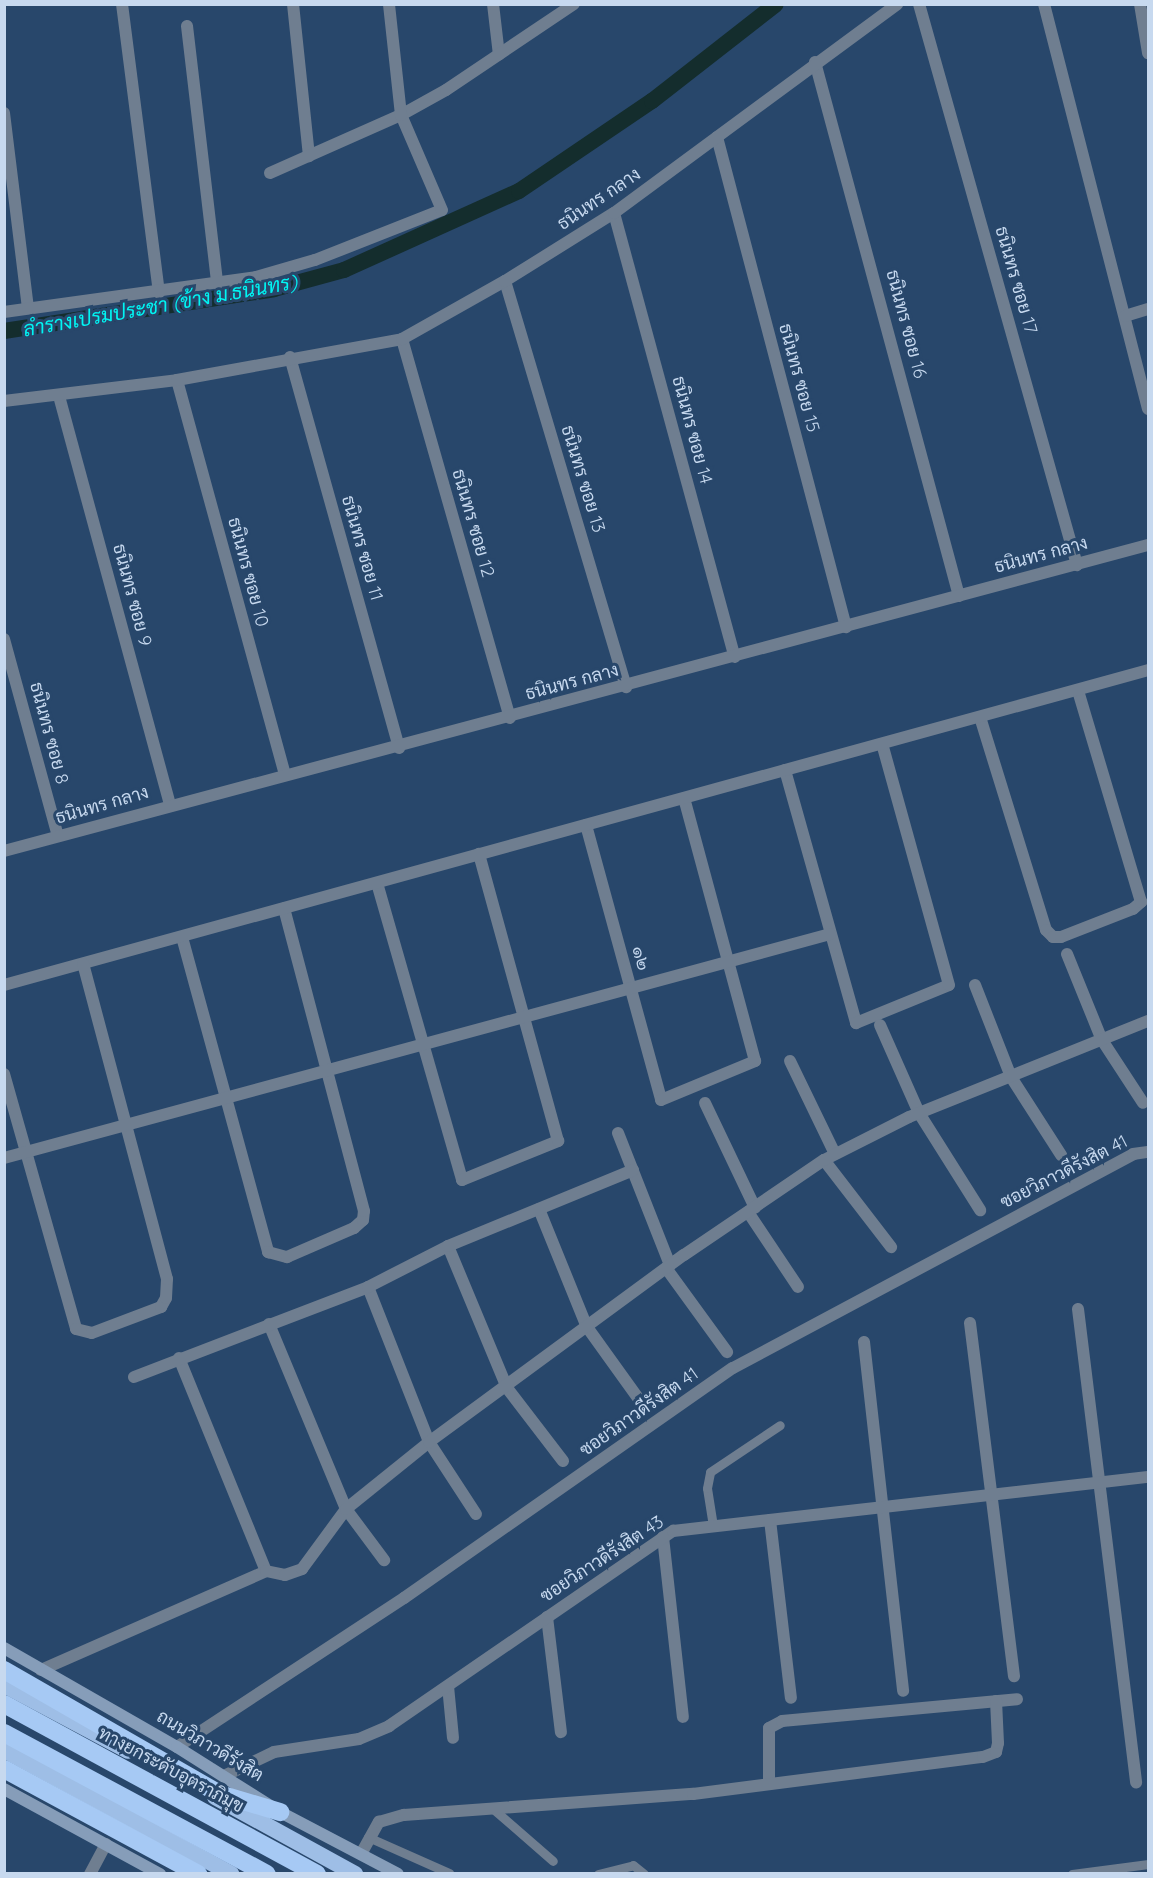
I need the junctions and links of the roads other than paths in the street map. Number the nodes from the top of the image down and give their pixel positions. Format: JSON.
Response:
{"nodes":[{"id":1,"x":122,"y":4,"type":"edge"},
{"id":2,"x":293,"y":4,"type":"edge"},
{"id":3,"x":388,"y":4,"type":"edge"},
{"id":4,"x":493,"y":4,"type":"edge"},
{"id":5,"x":574,"y":4,"type":"edge"},
{"id":6,"x":897,"y":4,"type":"edge"},
{"id":7,"x":919,"y":4,"type":"edge"},
{"id":8,"x":1044,"y":4,"type":"edge"},
{"id":9,"x":1140,"y":4,"type":"edge"},
{"id":10,"x":187,"y":26,"type":"dead end"},
{"id":11,"x":1149,"y":52,"type":"edge"},
{"id":12,"x":499,"y":55,"type":"junction"},
{"id":13,"x":815,"y":62,"type":"junction"},
{"id":14,"x":4,"y":113,"type":"edge"},
{"id":15,"x":401,"y":115,"type":"junction"},
{"id":16,"x":717,"y":137,"type":"junction"},
{"id":17,"x":309,"y":156,"type":"junction"},
{"id":18,"x":270,"y":173,"type":"dead end"},
{"id":19,"x":614,"y":213,"type":"junction"},
{"id":20,"x":505,"y":281,"type":"junction"},
{"id":21,"x":217,"y":283,"type":"junction"},
{"id":22,"x":159,"y":293,"type":"junction"},
{"id":23,"x":28,"y":308,"type":"junction"},
{"id":24,"x":1149,"y":309,"type":"edge"},
{"id":25,"x":4,"y":312,"type":"edge"},
{"id":26,"x":1125,"y":316,"type":"junction"},
{"id":27,"x":402,"y":339,"type":"junction"},
{"id":28,"x":290,"y":357,"type":"junction"},
{"id":29,"x":177,"y":380,"type":"junction"},
{"id":30,"x":59,"y":396,"type":"junction"},
{"id":31,"x":4,"y":402,"type":"edge"},
{"id":32,"x":1149,"y":409,"type":"edge"},
{"id":33,"x":1149,"y":545,"type":"edge"},
{"id":34,"x":1077,"y":565,"type":"junction"},
{"id":35,"x":959,"y":596,"type":"junction"},
{"id":36,"x":846,"y":627,"type":"junction"},
{"id":37,"x":4,"y":639,"type":"edge"},
{"id":38,"x":735,"y":657,"type":"junction"},
{"id":39,"x":1149,"y":670,"type":"edge"},
{"id":40,"x":626,"y":687,"type":"junction"},
{"id":41,"x":1078,"y":690,"type":"junction"},
{"id":42,"x":980,"y":717,"type":"junction"},
{"id":43,"x":510,"y":718,"type":"junction"},
{"id":44,"x":882,"y":744,"type":"junction"},
{"id":45,"x":399,"y":748,"type":"junction"},
{"id":46,"x":785,"y":770,"type":"junction"},
{"id":47,"x":285,"y":774,"type":"junction"},
{"id":48,"x":684,"y":798,"type":"junction"},
{"id":49,"x":170,"y":804,"type":"junction"},
{"id":50,"x":586,"y":825,"type":"junction"},
{"id":51,"x":58,"y":836,"type":"junction"},
{"id":52,"x":4,"y":851,"type":"edge"},
{"id":53,"x":479,"y":854,"type":"junction"},
{"id":54,"x":377,"y":883,"type":"junction"},
{"id":55,"x":284,"y":908,"type":"junction"},
{"id":56,"x":830,"y":934,"type":"junction"},
{"id":57,"x":182,"y":937,"type":"junction"},
{"id":58,"x":1067,"y":954,"type":"dead end"},
{"id":59,"x":730,"y":961,"type":"junction"},
{"id":60,"x":83,"y":964,"type":"junction"},
{"id":61,"x":4,"y":985,"type":"edge"},
{"id":62,"x":975,"y":985,"type":"dead end"},
{"id":63,"x":631,"y":988,"type":"junction"},
{"id":64,"x":524,"y":1017,"type":"junction"},
{"id":65,"x":1149,"y":1021,"type":"edge"},
{"id":66,"x":880,"y":1025,"type":"dead end"},
{"id":67,"x":1102,"y":1040,"type":"junction"},
{"id":68,"x":422,"y":1045,"type":"junction"},
{"id":69,"x":790,"y":1061,"type":"dead end"},
{"id":70,"x":328,"y":1071,"type":"junction"},
{"id":71,"x":4,"y":1074,"type":"edge"},
{"id":72,"x":1011,"y":1077,"type":"junction"},
{"id":73,"x":226,"y":1098,"type":"junction"},
{"id":74,"x":705,"y":1103,"type":"dead end"},
{"id":75,"x":1143,"y":1103,"type":"dead end"},
{"id":76,"x":919,"y":1113,"type":"junction"},
{"id":77,"x":127,"y":1125,"type":"junction"},
{"id":78,"x":618,"y":1133,"type":"dead end"},
{"id":79,"x":1149,"y":1152,"type":"edge"},
{"id":80,"x":26,"y":1153,"type":"junction"},
{"id":81,"x":835,"y":1154,"type":"junction"},
{"id":82,"x":1061,"y":1155,"type":"dead end"},
{"id":83,"x":4,"y":1158,"type":"edge"},
{"id":84,"x":824,"y":1160,"type":"junction"},
{"id":85,"x":633,"y":1170,"type":"junction"},
{"id":86,"x":539,"y":1209,"type":"junction"},
{"id":87,"x":752,"y":1210,"type":"junction"},
{"id":88,"x":980,"y":1210,"type":"dead end"},
{"id":89,"x":448,"y":1246,"type":"junction"},
{"id":90,"x":891,"y":1247,"type":"dead end"},
{"id":91,"x":668,"y":1267,"type":"junction"},
{"id":92,"x":368,"y":1287,"type":"junction"},
{"id":93,"x":798,"y":1287,"type":"dead end"},
{"id":94,"x":1078,"y":1309,"type":"dead end"},
{"id":95,"x":970,"y":1323,"type":"dead end"},
{"id":96,"x":269,"y":1324,"type":"junction"},
{"id":97,"x":587,"y":1327,"type":"junction"},
{"id":98,"x":864,"y":1342,"type":"dead end"},
{"id":99,"x":728,"y":1352,"type":"dead end"},
{"id":100,"x":179,"y":1358,"type":"junction"},
{"id":101,"x":134,"y":1377,"type":"dead end"},
{"id":102,"x":507,"y":1388,"type":"junction"},
{"id":103,"x":643,"y":1405,"type":"dead end"},
{"id":104,"x":780,"y":1425,"type":"dead end"},
{"id":105,"x":429,"y":1442,"type":"junction"},
{"id":106,"x":563,"y":1461,"type":"dead end"},
{"id":107,"x":1149,"y":1477,"type":"edge"},
{"id":108,"x":1098,"y":1482,"type":"junction"},
{"id":109,"x":992,"y":1494,"type":"junction"},
{"id":110,"x":881,"y":1507,"type":"junction"},
{"id":111,"x":346,"y":1509,"type":"junction"},
{"id":112,"x":476,"y":1514,"type":"dead end"},
{"id":113,"x":770,"y":1520,"type":"junction"},
{"id":114,"x":713,"y":1526,"type":"junction"},
{"id":115,"x":663,"y":1537,"type":"junction"},
{"id":116,"x":384,"y":1560,"type":"dead end"},
{"id":117,"x":266,"y":1570,"type":"junction"},
{"id":118,"x":547,"y":1617,"type":"junction"},
{"id":119,"x":4,"y":1648,"type":"edge"},
{"id":120,"x":41,"y":1670,"type":"junction"},
{"id":121,"x":1014,"y":1676,"type":"dead end"},
{"id":122,"x":10,"y":1678,"type":"edge"},
{"id":123,"x":448,"y":1686,"type":"junction"},
{"id":124,"x":903,"y":1691,"type":"dead end"},
{"id":125,"x":791,"y":1698,"type":"dead end"},
{"id":126,"x":1017,"y":1699,"type":"dead end"},
{"id":127,"x":996,"y":1701,"type":"junction"},
{"id":128,"x":4,"y":1704,"type":"edge"},
{"id":129,"x":683,"y":1717,"type":"dead end"},
{"id":130,"x":561,"y":1732,"type":"dead end"},
{"id":131,"x":4,"y":1733,"type":"edge"},
{"id":132,"x":453,"y":1738,"type":"dead end"},
{"id":133,"x":177,"y":1747,"type":"junction"},
{"id":134,"x":4,"y":1750,"type":"edge"},
{"id":135,"x":12,"y":1773,"type":"edge"},
{"id":136,"x":224,"y":1776,"type":"junction"},
{"id":137,"x":1136,"y":1782,"type":"dead end"},
{"id":138,"x":770,"y":1785,"type":"junction"},
{"id":139,"x":4,"y":1789,"type":"edge"},
{"id":140,"x":491,"y":1807,"type":"junction"},
{"id":141,"x":280,"y":1812,"type":"junction"},
{"id":142,"x":368,"y":1837,"type":"junction"},
{"id":143,"x":106,"y":1844,"type":"junction"},
{"id":144,"x":361,"y":1854,"type":"junction"},
{"id":145,"x":553,"y":1861,"type":"dead end"},
{"id":146,"x":1149,"y":1864,"type":"edge"},
{"id":147,"x":449,"y":1873,"type":"edge"},
{"id":148,"x":90,"y":1874,"type":"edge"},
{"id":149,"x":160,"y":1874,"type":"edge"},
{"id":150,"x":198,"y":1874,"type":"edge"},
{"id":151,"x":231,"y":1874,"type":"edge"},
{"id":152,"x":267,"y":1874,"type":"edge"},
{"id":153,"x":317,"y":1874,"type":"edge"},
{"id":154,"x":355,"y":1874,"type":"edge"},
{"id":155,"x":398,"y":1874,"type":"edge"},
{"id":156,"x":598,"y":1874,"type":"edge"},
{"id":157,"x":644,"y":1874,"type":"edge"},
{"id":158,"x":1072,"y":1874,"type":"edge"}],
"edges":[{"from":1,"to":22,"type":"street"},
{"from":2,"to":17,"type":"street"},
{"from":3,"to":15,"type":"street"},
{"from":4,"to":12,"type":"street"},
{"from":5,"to":12,"type":"street"},
{"from":6,"to":13,"type":"street","name":"ธนินทร กลาง"},
{"from":7,"to":34,"type":"street","name":"ธนินทร ซอย 17"},
{"from":8,"to":26,"type":"street"},
{"from":9,"to":11,"type":"street"},
{"from":10,"to":21,"type":"street"},
{"from":12,"to":15,"type":"street"},
{"from":13,"to":16,"type":"street","name":"ธนินทร กลาง"},
{"from":13,"to":35,"type":"street","name":"ธนินทร ซอย 16"},
{"from":14,"to":23,"type":"street"},
{"from":15,"to":17,"type":"street"},
{"from":15,"to":21,"type":"street"},
{"from":16,"to":19,"type":"street","name":"ธนินทร กลาง"},
{"from":16,"to":36,"type":"street","name":"ธนินทร ซอย 15"},
{"from":17,"to":18,"type":"street"},
{"from":19,"to":20,"type":"street","name":"ธนินทร กลาง"},
{"from":19,"to":38,"type":"street","name":"ธนินทร ซอย 14"},
{"from":20,"to":27,"type":"street","name":"ธนินทร กลาง"},
{"from":20,"to":40,"type":"street","name":"ธนินทร ซอย 13"},
{"from":21,"to":22,"type":"street"},
{"from":22,"to":23,"type":"street"},
{"from":23,"to":25,"type":"street"},
{"from":24,"to":26,"type":"street"},
{"from":26,"to":32,"type":"street"},
{"from":27,"to":28,"type":"street","name":"ธนินทร กลาง"},
{"from":27,"to":43,"type":"street","name":"ธนินทร ซอย 12"},
{"from":28,"to":29,"type":"street","name":"ธนินทร กลาง"},
{"from":28,"to":45,"type":"street","name":"ธนินทร ซอย 11"},
{"from":29,"to":30,"type":"street","name":"ธนินทร กลาง"},
{"from":29,"to":47,"type":"street","name":"ธนินทร ซอย 10"},
{"from":30,"to":31,"type":"street","name":"ธนินทร กลาง"},
{"from":30,"to":49,"type":"street","name":"ธนินทร ซอย 9"},
{"from":33,"to":34,"type":"street","name":"ธนินทร กลาง"},
{"from":34,"to":35,"type":"street","name":"ธนินทร กลาง"},
{"from":35,"to":36,"type":"street","name":"ธนินทร กลาง"},
{"from":36,"to":38,"type":"street","name":"ธนินทร กลาง"},
{"from":37,"to":51,"type":"street","name":"ธนินทร ซอย 8"},
{"from":38,"to":40,"type":"street","name":"ธนินทร กลาง"},
{"from":39,"to":41,"type":"street"},
{"from":40,"to":43,"type":"street","name":"ธนินทร กลาง"},
{"from":41,"to":42,"type":"street"},
{"from":41,"to":42,"type":"street"},
{"from":42,"to":44,"type":"street"},
{"from":43,"to":45,"type":"street","name":"ธนินทร กลาง"},
{"from":44,"to":46,"type":"street"},
{"from":44,"to":56,"type":"street"},
{"from":45,"to":47,"type":"street","name":"ธนินทร กลาง"},
{"from":46,"to":48,"type":"street"},
{"from":46,"to":56,"type":"street"},
{"from":47,"to":49,"type":"street","name":"ธนินทร กลาง"},
{"from":48,"to":50,"type":"street"},
{"from":48,"to":59,"type":"street"},
{"from":49,"to":51,"type":"street","name":"ธนินทร กลาง"},
{"from":50,"to":53,"type":"street"},
{"from":50,"to":63,"type":"street","name":"๑๒"},
{"from":51,"to":52,"type":"street","name":"ธนินทร กลาง"},
{"from":53,"to":54,"type":"street"},
{"from":53,"to":64,"type":"street"},
{"from":54,"to":55,"type":"street"},
{"from":54,"to":68,"type":"street"},
{"from":55,"to":57,"type":"street"},
{"from":55,"to":70,"type":"street"},
{"from":56,"to":59,"type":"street"},
{"from":57,"to":60,"type":"street"},
{"from":57,"to":73,"type":"street"},
{"from":58,"to":67,"type":"street"},
{"from":59,"to":63,"type":"street"},
{"from":59,"to":63,"type":"street","name":"๑๒"},
{"from":60,"to":61,"type":"street"},
{"from":60,"to":77,"type":"street"},
{"from":62,"to":72,"type":"street"},
{"from":63,"to":64,"type":"street"},
{"from":64,"to":68,"type":"street"},
{"from":64,"to":68,"type":"street"},
{"from":65,"to":67,"type":"street"},
{"from":66,"to":76,"type":"street"},
{"from":67,"to":72,"type":"street"},
{"from":67,"to":75,"type":"street"},
{"from":68,"to":70,"type":"street"},
{"from":69,"to":81,"type":"street"},
{"from":70,"to":73,"type":"street"},
{"from":70,"to":73,"type":"street"},
{"from":71,"to":80,"type":"street"},
{"from":72,"to":76,"type":"street"},
{"from":72,"to":82,"type":"street"},
{"from":73,"to":77,"type":"street"},
{"from":74,"to":87,"type":"street"},
{"from":76,"to":81,"type":"street"},
{"from":76,"to":88,"type":"street"},
{"from":77,"to":80,"type":"street"},
{"from":77,"to":80,"type":"street"},
{"from":78,"to":85,"type":"street"},
{"from":79,"to":133,"type":"street","name":"ซอยวิภาวดีรังสิต 41"},
{"from":80,"to":83,"type":"street"},
{"from":81,"to":84,"type":"street"},
{"from":84,"to":87,"type":"street"},
{"from":84,"to":90,"type":"street"},
{"from":85,"to":86,"type":"street"},
{"from":85,"to":91,"type":"street"},
{"from":86,"to":89,"type":"street"},
{"from":86,"to":97,"type":"street"},
{"from":87,"to":91,"type":"street"},
{"from":87,"to":93,"type":"street"},
{"from":89,"to":92,"type":"street"},
{"from":89,"to":102,"type":"street"},
{"from":91,"to":97,"type":"street"},
{"from":91,"to":99,"type":"street"},
{"from":92,"to":96,"type":"street"},
{"from":92,"to":105,"type":"street"},
{"from":94,"to":108,"type":"street"},
{"from":95,"to":109,"type":"street"},
{"from":96,"to":100,"type":"street"},
{"from":96,"to":111,"type":"street"},
{"from":97,"to":102,"type":"street"},
{"from":97,"to":103,"type":"street"},
{"from":98,"to":110,"type":"street"},
{"from":100,"to":101,"type":"street"},
{"from":100,"to":117,"type":"street"},
{"from":102,"to":105,"type":"street"},
{"from":102,"to":106,"type":"street"},
{"from":104,"to":114,"type":"lane"},
{"from":105,"to":111,"type":"street"},
{"from":105,"to":112,"type":"street"},
{"from":107,"to":108,"type":"street","name":"ซอยวิภาวดีรังสิต 43"},
{"from":108,"to":109,"type":"street","name":"ซอยวิภาวดีรังสิต 43"},
{"from":108,"to":137,"type":"street"},
{"from":109,"to":110,"type":"street","name":"ซอยวิภาวดีรังสิต 43"},
{"from":109,"to":121,"type":"street"},
{"from":110,"to":113,"type":"street","name":"ซอยวิภาวดีรังสิต 43"},
{"from":110,"to":124,"type":"street"},
{"from":111,"to":116,"type":"street"},
{"from":111,"to":117,"type":"street"},
{"from":113,"to":114,"type":"street","name":"ซอยวิภาวดีรังสิต 43"},
{"from":113,"to":125,"type":"street"},
{"from":114,"to":115,"type":"street","name":"ซอยวิภาวดีรังสิต 43"},
{"from":115,"to":118,"type":"street","name":"ซอยวิภาวดีรังสิต 43"},
{"from":115,"to":129,"type":"street"},
{"from":117,"to":120,"type":"street"},
{"from":118,"to":123,"type":"street","name":"ซอยวิภาวดีรังสิต 43"},
{"from":118,"to":130,"type":"street"},
{"from":119,"to":120,"type":"main road","name":"ถนนวิภาวดีรังสิต"},
{"from":120,"to":133,"type":"main road","name":"ถนนวิภาวดีรังสิต"},
{"from":122,"to":141,"type":"highway"},
{"from":122,"to":154,"type":"highway"},
{"from":123,"to":132,"type":"street"},
{"from":123,"to":136,"type":"street","name":"ซอยวิภาวดีรังสิต 43"},
{"from":126,"to":127,"type":"street"},
{"from":127,"to":138,"type":"street"},
{"from":127,"to":138,"type":"street"},
{"from":128,"to":153,"type":"highway","name":"ทางยกระดับอุตราภิมุข"},
{"from":131,"to":152,"type":"highway"},
{"from":133,"to":136,"type":"main road","name":"ถนนวิภาวดีรังสิต"},
{"from":134,"to":151,"type":"highway"},
{"from":135,"to":150,"type":"highway"},
{"from":136,"to":141,"type":"main road","name":"ถนนวิภาวดีรังสิต"},
{"from":138,"to":140,"type":"street"},
{"from":139,"to":143,"type":"main road"},
{"from":140,"to":142,"type":"street"},
{"from":140,"to":145,"type":"lane"},
{"from":141,"to":144,"type":"main road","name":"ถนนวิภาวดีรังสิต"},
{"from":142,"to":144,"type":"street"},
{"from":142,"to":147,"type":"lane"},
{"from":143,"to":148,"type":"street"},
{"from":143,"to":149,"type":"main road"},
{"from":144,"to":155,"type":"main road","name":"ถนนวิภาวดีรังสิต"},
{"from":146,"to":158,"type":"lane"},
{"from":156,"to":157,"type":"lane"}]}
